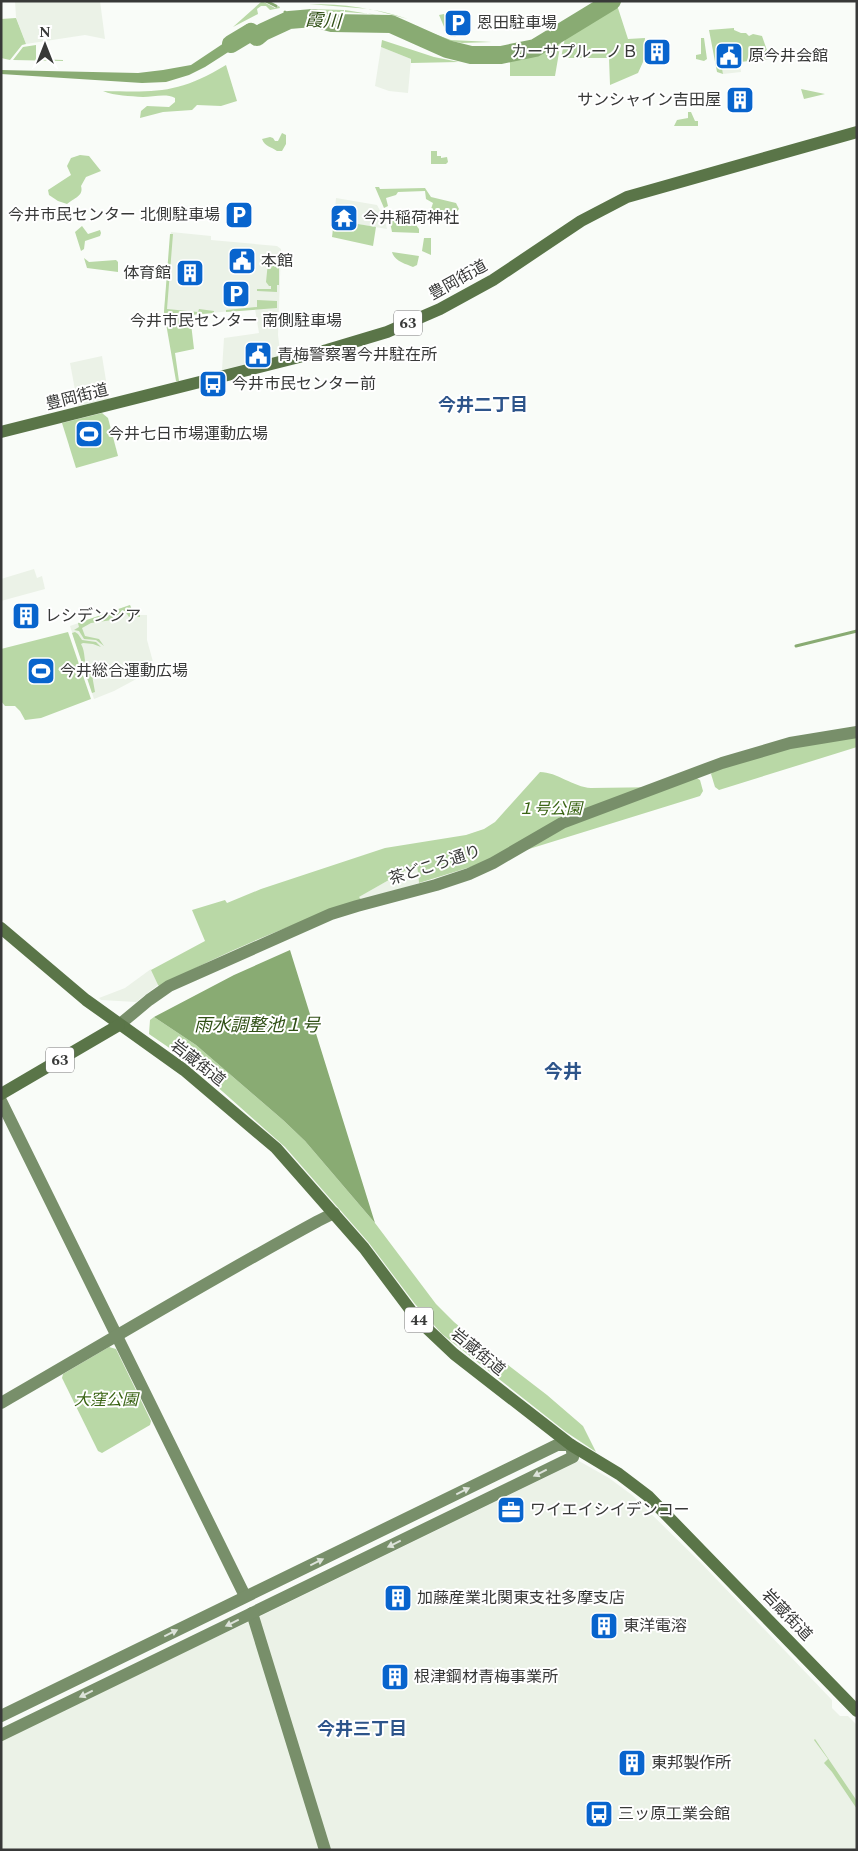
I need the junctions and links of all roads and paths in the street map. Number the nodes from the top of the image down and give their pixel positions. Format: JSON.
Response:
{"nodes":[{"id":1,"x":857,"y":132,"type":"edge"},
{"id":2,"x":1,"y":432,"type":"edge"},
{"id":3,"x":857,"y":732,"type":"edge"},
{"id":4,"x":1,"y":928,"type":"edge"},
{"id":5,"x":119,"y":1025,"type":"junction"},
{"id":6,"x":1,"y":1094,"type":"edge"},
{"id":7,"x":1,"y":1101,"type":"edge"},
{"id":8,"x":334,"y":1213,"type":"junction"},
{"id":9,"x":117,"y":1336,"type":"junction"},
{"id":10,"x":1,"y":1402,"type":"edge"},
{"id":11,"x":571,"y":1445,"type":"junction"},
{"id":12,"x":354,"y":1544,"type":"junction"},
{"id":13,"x":362,"y":1560,"type":"junction"},
{"id":14,"x":245,"y":1596,"type":"junction"},
{"id":15,"x":252,"y":1613,"type":"junction"},
{"id":16,"x":144,"y":1646,"type":"junction"},
{"id":17,"x":151,"y":1662,"type":"junction"},
{"id":18,"x":857,"y":1711,"type":"edge"},
{"id":19,"x":1,"y":1716,"type":"edge"},
{"id":20,"x":1,"y":1736,"type":"edge"},
{"id":21,"x":325,"y":1850,"type":"edge"}],
"edges":[{"from":1,"to":2,"type":"main road","name":"豊岡街道","number":"63"},
{"from":3,"to":5,"type":"street","name":"茶どころ通り"},
{"from":4,"to":5,"type":"main road","name":"岩蔵街道","number":"44"},
{"from":5,"to":6,"type":"main road","number":"63"},
{"from":5,"to":8,"type":"main road","name":"岩蔵街道","number":"44"},
{"from":7,"to":9,"type":"street"},
{"from":8,"to":9,"type":"street"},
{"from":8,"to":11,"type":"main road","name":"岩蔵街道","number":"44"},
{"from":9,"to":10,"type":"street"},
{"from":9,"to":14,"type":"street"},
{"from":12,"to":11,"type":"street","one_way":true},
{"from":11,"to":13,"type":"street","one_way":true},
{"from":11,"to":18,"type":"main road","name":"岩蔵街道","number":"44"},
{"from":12,"to":13,"type":"street"},
{"from":14,"to":12,"type":"street","one_way":true},
{"from":13,"to":15,"type":"street"},
{"from":16,"to":14,"type":"street","one_way":true},
{"from":15,"to":17,"type":"street","one_way":true},
{"from":15,"to":21,"type":"street"},
{"from":16,"to":17,"type":"street"},
{"from":16,"to":19,"type":"street"},
{"from":17,"to":20,"type":"street","one_way":true}]}
